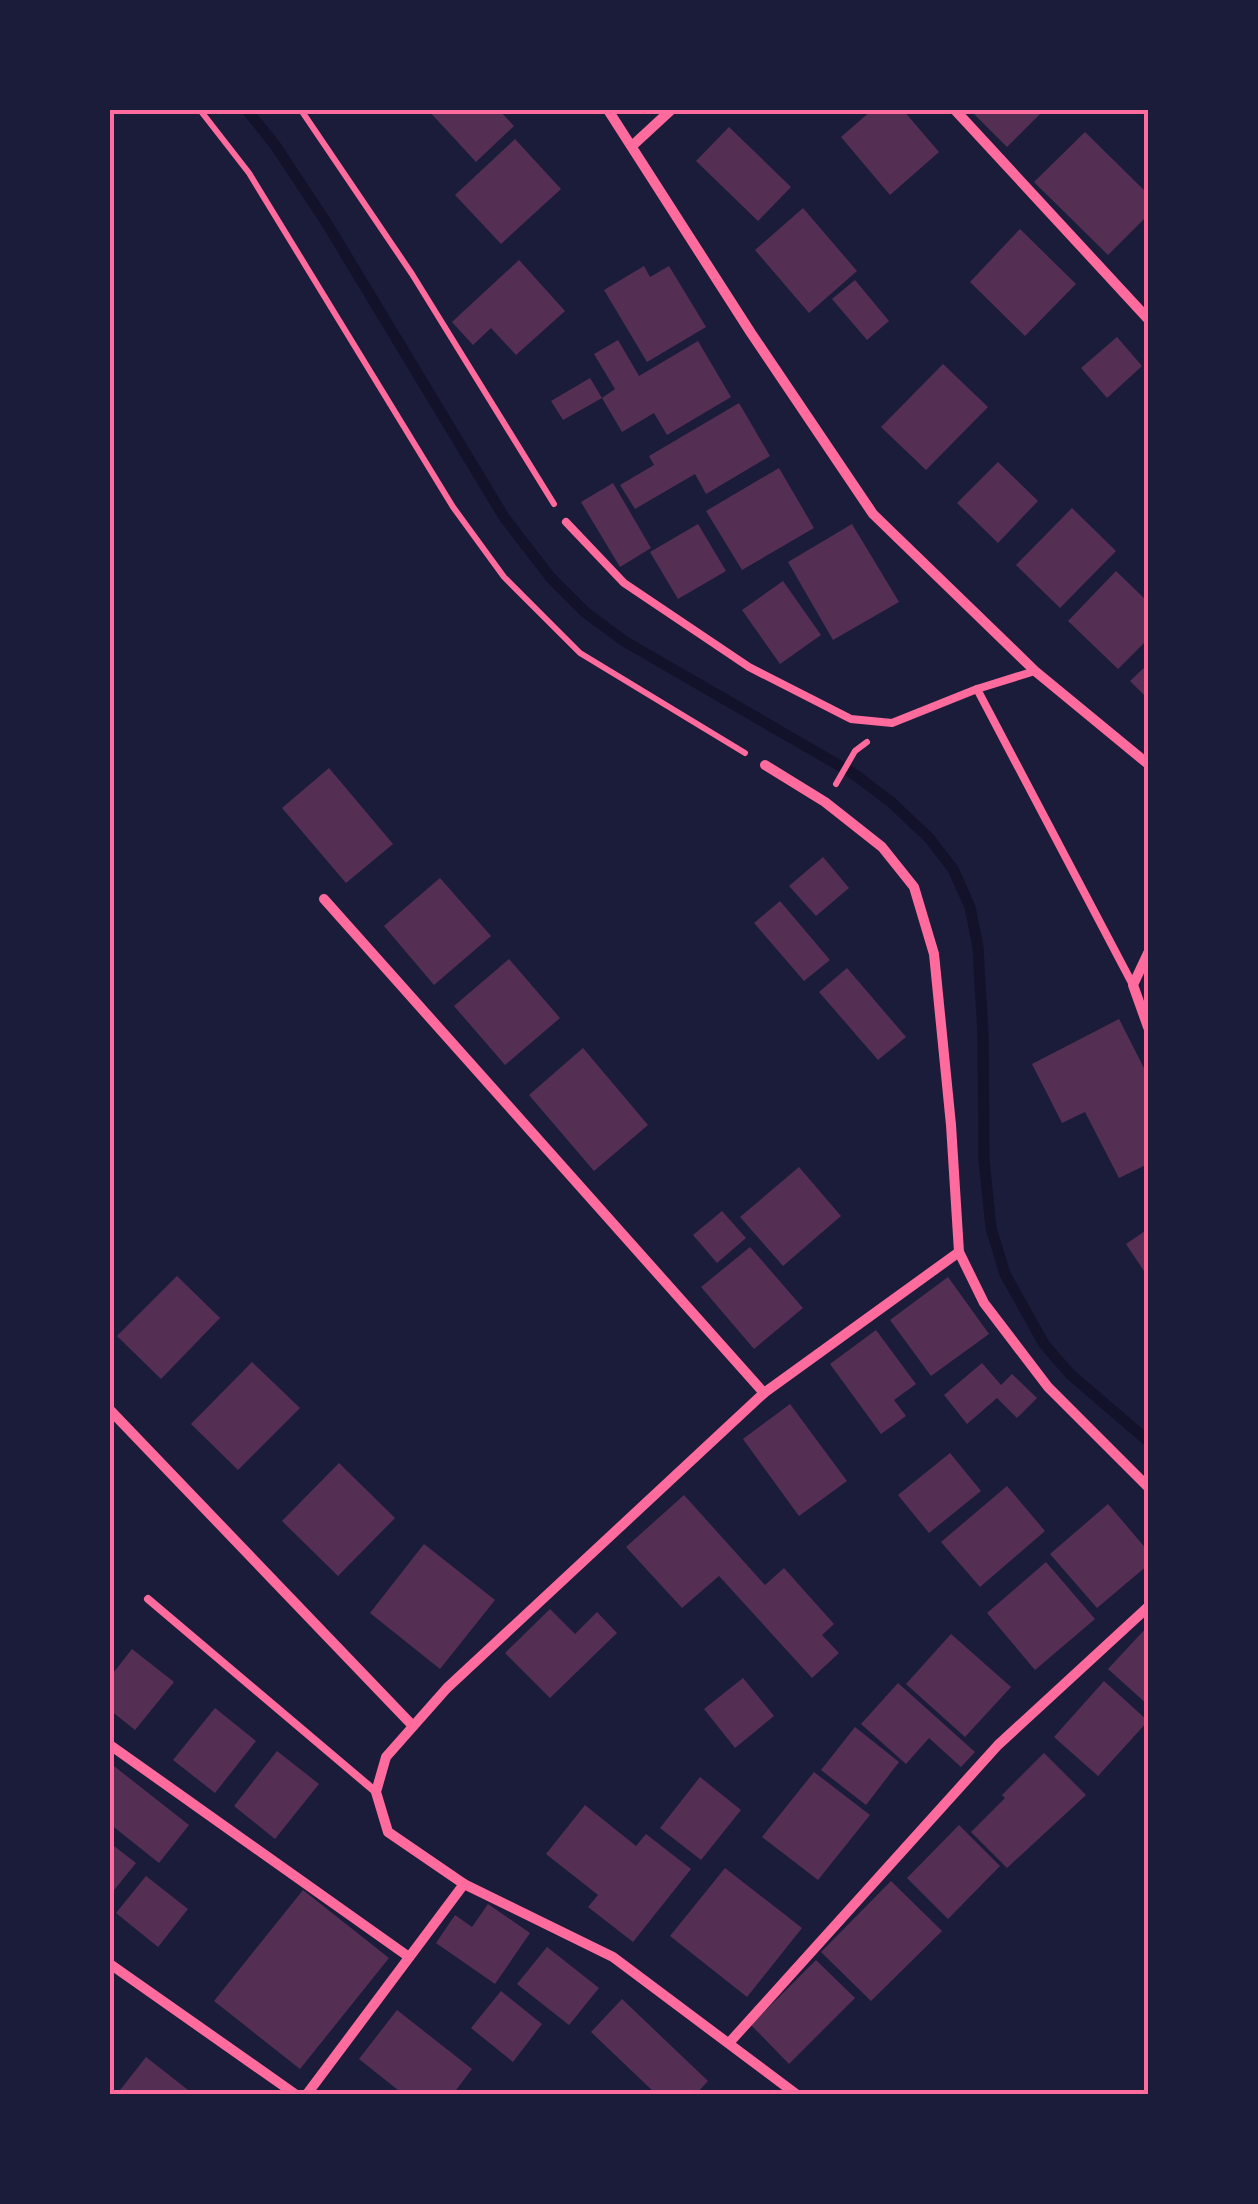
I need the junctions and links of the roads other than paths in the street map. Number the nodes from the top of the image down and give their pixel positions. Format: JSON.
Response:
{"nodes":[{"id":1,"x":608,"y":110,"type":"edge"},
{"id":2,"x":671,"y":110,"type":"edge"},
{"id":3,"x":955,"y":110,"type":"edge"},
{"id":4,"x":632,"y":146,"type":"junction"},
{"id":5,"x":1148,"y":319,"type":"edge"},
{"id":6,"x":566,"y":522,"type":"road end"},
{"id":7,"x":1035,"y":671,"type":"junction"},
{"id":8,"x":978,"y":689,"type":"junction"},
{"id":9,"x":1148,"y":764,"type":"edge"},
{"id":10,"x":765,"y":765,"type":"road end"},
{"id":11,"x":324,"y":899,"type":"dead end"},
{"id":12,"x":1148,"y":953,"type":"edge"},
{"id":13,"x":1133,"y":986,"type":"junction"},
{"id":14,"x":1148,"y":1027,"type":"edge"},
{"id":15,"x":960,"y":1252,"type":"junction"},
{"id":16,"x":764,"y":1394,"type":"junction"},
{"id":17,"x":110,"y":1410,"type":"edge"},
{"id":18,"x":1148,"y":1488,"type":"edge"},
{"id":19,"x":148,"y":1599,"type":"dead end"},
{"id":20,"x":1148,"y":1607,"type":"edge"},
{"id":21,"x":413,"y":1726,"type":"junction"},
{"id":22,"x":110,"y":1745,"type":"edge"},
{"id":23,"x":376,"y":1792,"type":"junction"},
{"id":24,"x":464,"y":1884,"type":"junction"},
{"id":25,"x":409,"y":1956,"type":"junction"},
{"id":26,"x":110,"y":1964,"type":"edge"},
{"id":27,"x":729,"y":2043,"type":"junction"},
{"id":28,"x":295,"y":2094,"type":"edge"},
{"id":29,"x":308,"y":2094,"type":"edge"},
{"id":30,"x":796,"y":2094,"type":"edge"}],
"edges":[{"from":1,"to":4,"type":"street"},
{"from":2,"to":4,"type":"street"},
{"from":3,"to":5,"type":"street"},
{"from":4,"to":7,"type":"street"},
{"from":6,"to":8,"type":"lane"},
{"from":7,"to":8,"type":"lane"},
{"from":7,"to":9,"type":"street"},
{"from":8,"to":13,"type":"lane"},
{"from":10,"to":15,"type":"street"},
{"from":11,"to":16,"type":"street"},
{"from":12,"to":13,"type":"street"},
{"from":13,"to":14,"type":"street"},
{"from":15,"to":16,"type":"street"},
{"from":15,"to":18,"type":"street"},
{"from":16,"to":21,"type":"street"},
{"from":17,"to":21,"type":"street"},
{"from":19,"to":23,"type":"lane"},
{"from":20,"to":27,"type":"street"},
{"from":21,"to":23,"type":"street"},
{"from":22,"to":25,"type":"street"},
{"from":23,"to":24,"type":"street"},
{"from":24,"to":25,"type":"street"},
{"from":24,"to":27,"type":"street"},
{"from":25,"to":29,"type":"street"},
{"from":26,"to":28,"type":"street"},
{"from":27,"to":30,"type":"street"}]}
